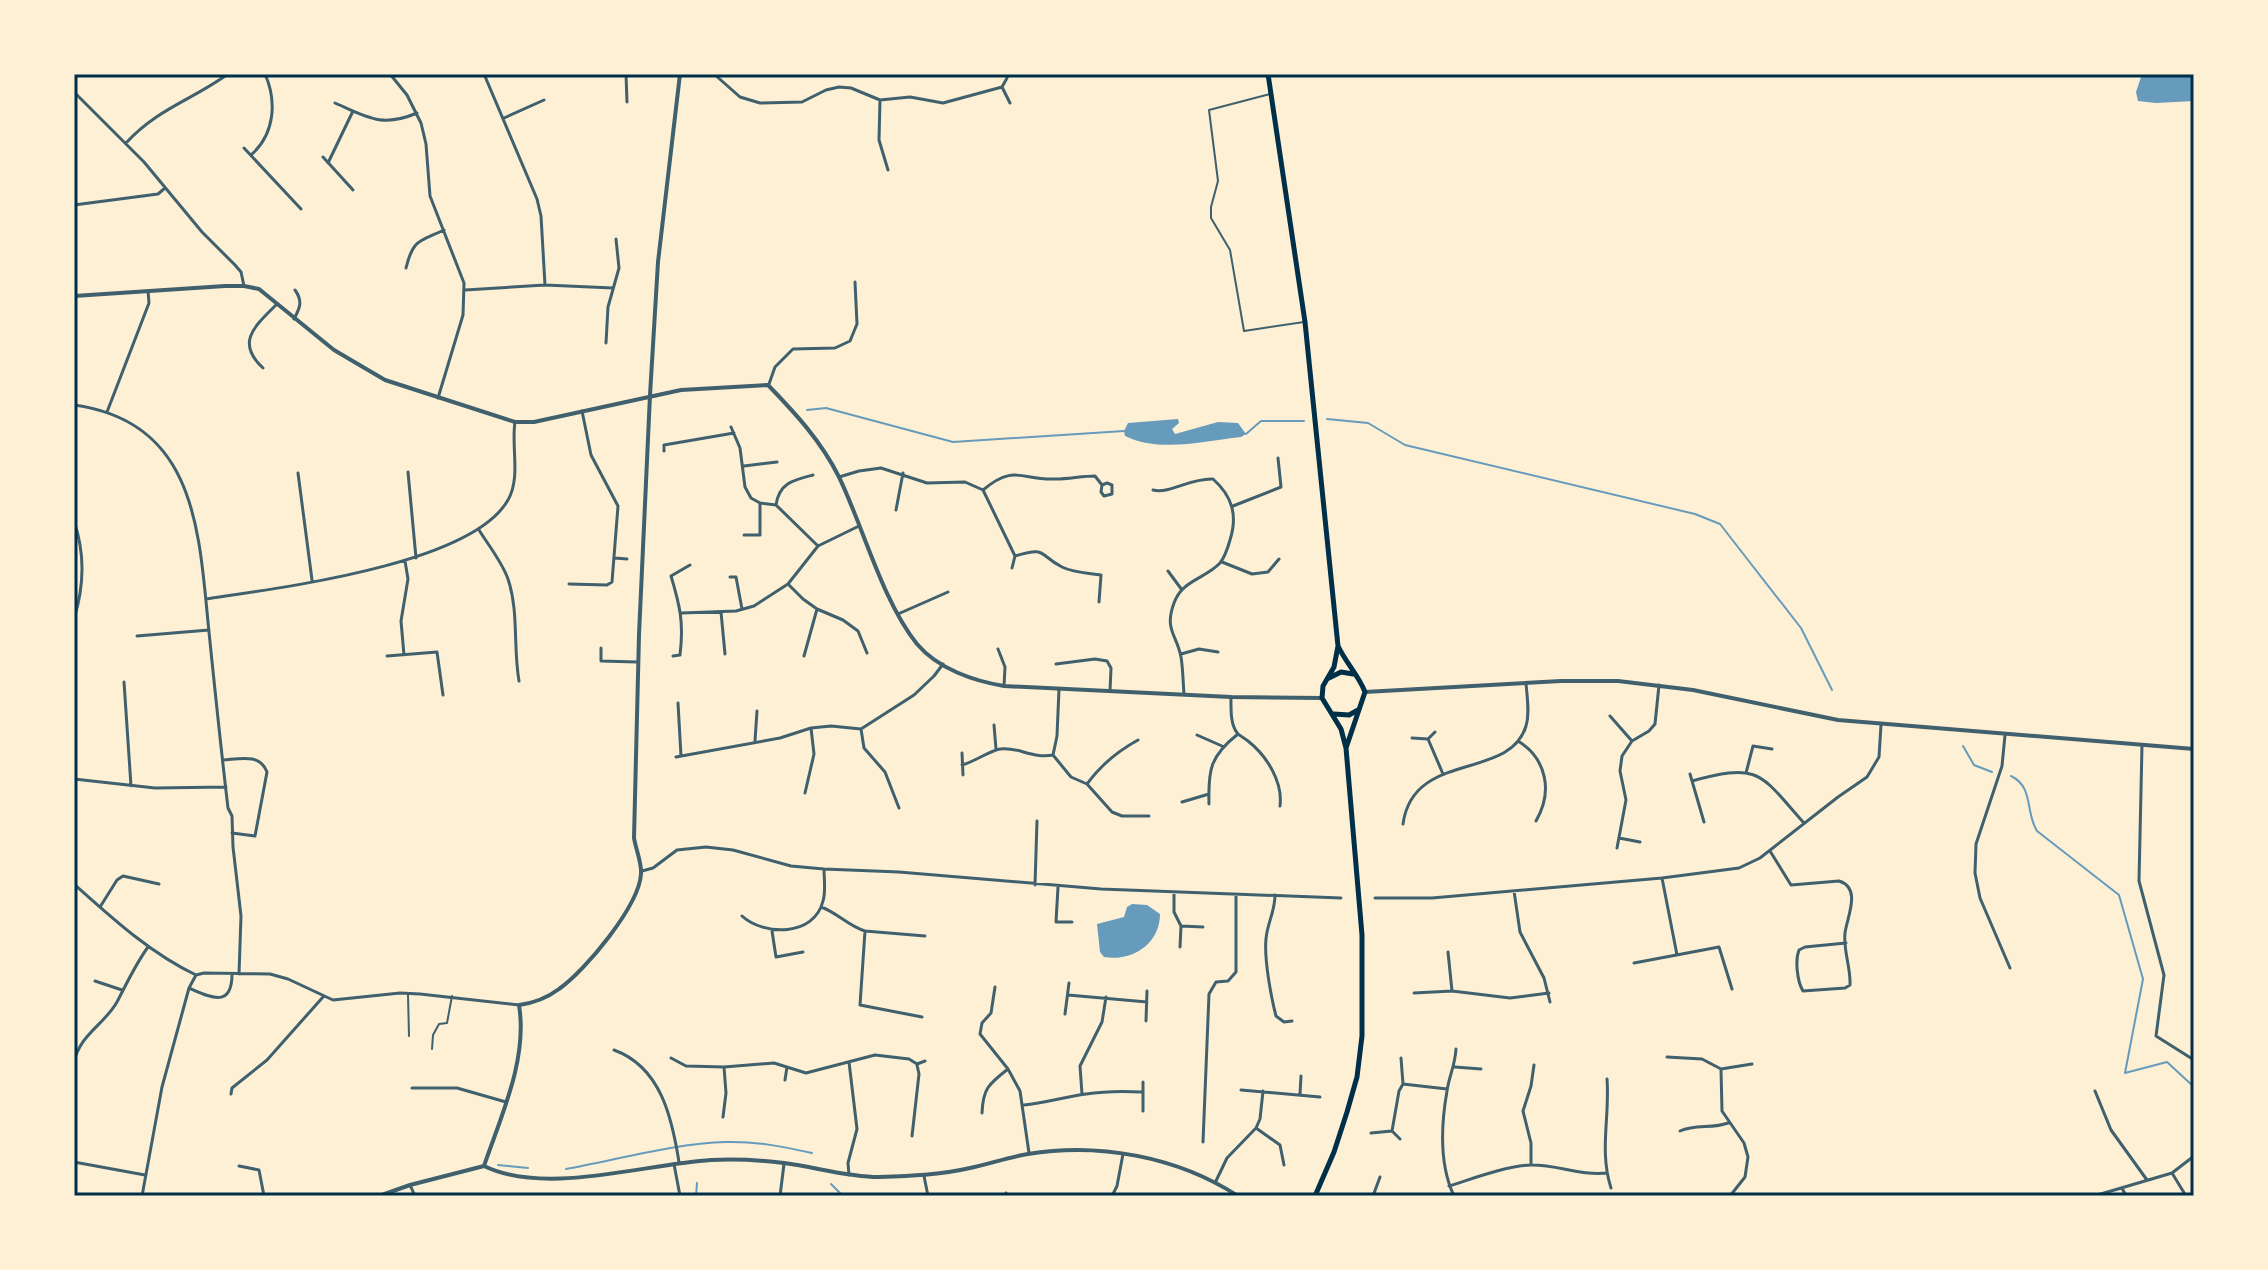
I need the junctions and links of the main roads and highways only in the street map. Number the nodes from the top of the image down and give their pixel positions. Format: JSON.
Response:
{"nodes":[{"id":1,"x":1268,"y":74,"type":"edge"},
{"id":2,"x":1338,"y":646,"type":"junction"},
{"id":3,"x":1353,"y":674,"type":"junction"},
{"id":4,"x":1328,"y":679,"type":"junction"},
{"id":5,"x":1359,"y":710,"type":"junction"},
{"id":6,"x":1333,"y":713,"type":"junction"},
{"id":7,"x":1346,"y":748,"type":"junction"},
{"id":8,"x":1314,"y":1194,"type":"edge"}],
"edges":[{"from":1,"to":2,"type":"main road"},
{"from":2,"to":3,"type":"main road"},
{"from":2,"to":4,"type":"main road"},
{"from":3,"to":4,"type":"main road"},
{"from":3,"to":5,"type":"main road"},
{"from":4,"to":6,"type":"main road"},
{"from":5,"to":6,"type":"main road"},
{"from":5,"to":7,"type":"main road"},
{"from":6,"to":7,"type":"main road"},
{"from":7,"to":8,"type":"main road"}]}
